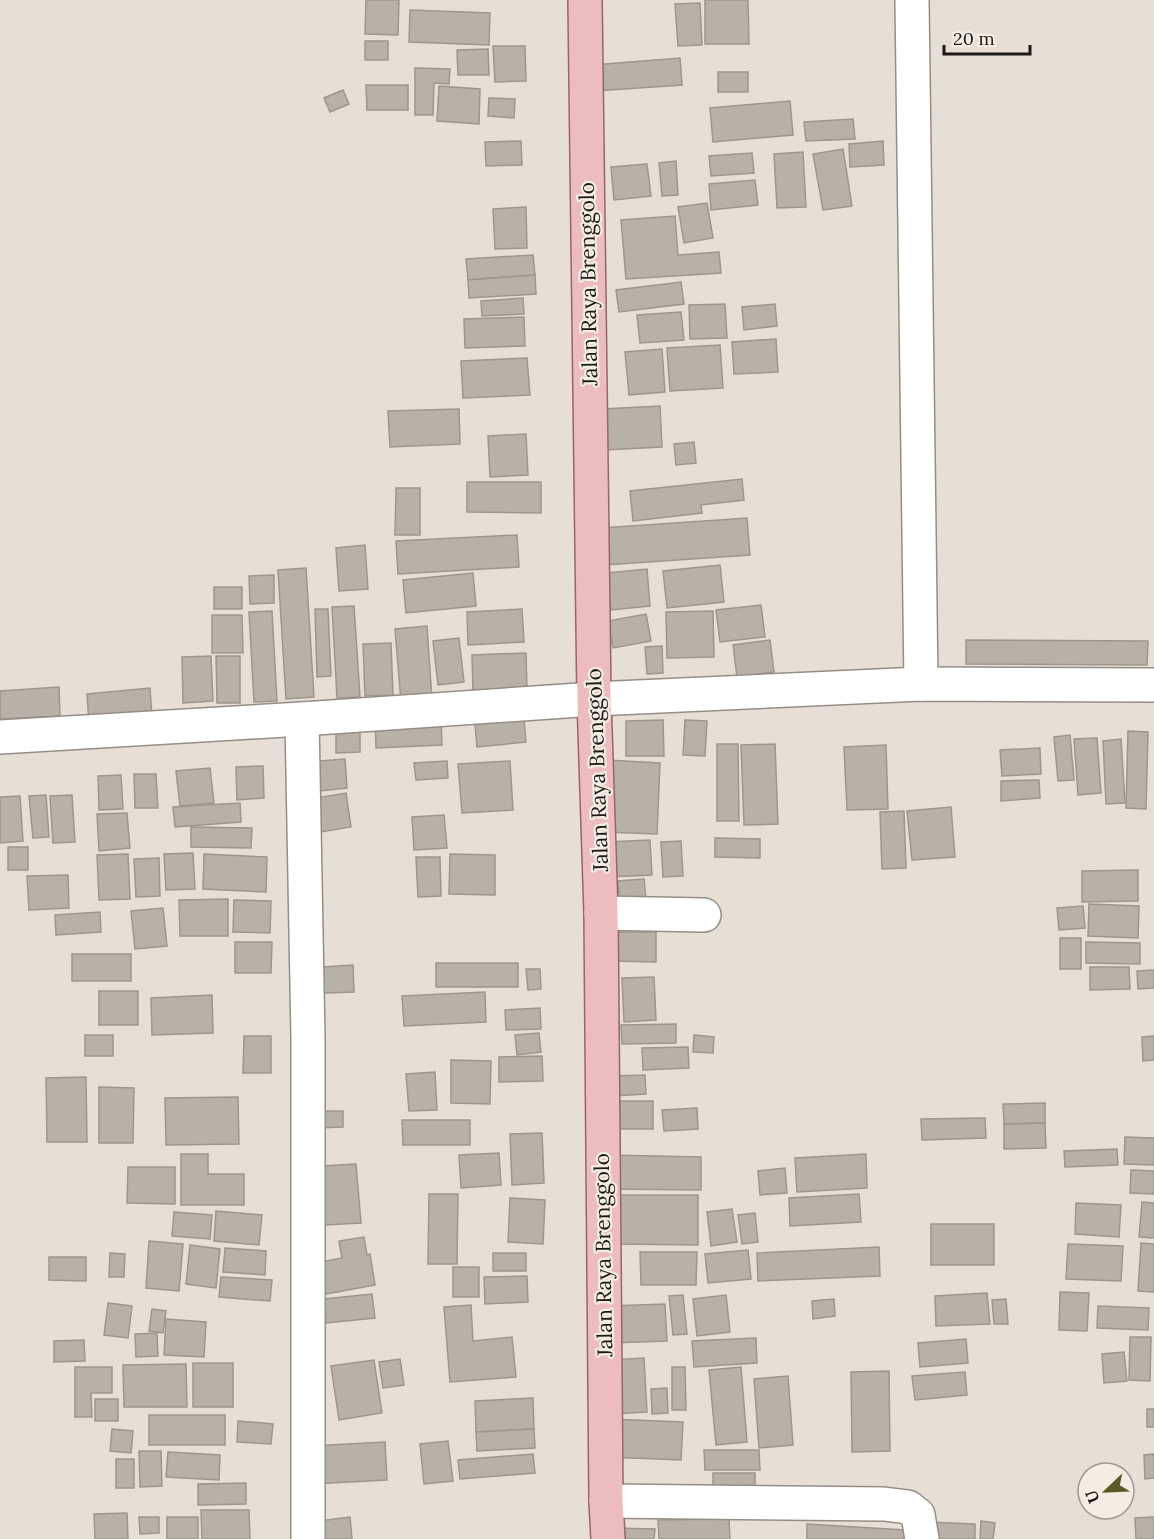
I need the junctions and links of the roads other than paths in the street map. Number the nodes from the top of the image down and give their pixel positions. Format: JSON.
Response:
{"nodes":[{"id":1,"x":585,"y":0,"type":"edge"},
{"id":2,"x":912,"y":0,"type":"edge"},
{"id":3,"x":921,"y":684,"type":"junction"},
{"id":4,"x":1154,"y":685,"type":"edge"},
{"id":5,"x":594,"y":699,"type":"junction"},
{"id":6,"x":302,"y":719,"type":"junction"},
{"id":7,"x":0,"y":737,"type":"edge"},
{"id":8,"x":601,"y":913,"type":"junction"},
{"id":9,"x":704,"y":915,"type":"dead end"},
{"id":10,"x":606,"y":1501,"type":"junction"},
{"id":11,"x":308,"y":1539,"type":"edge"},
{"id":12,"x":608,"y":1539,"type":"edge"},
{"id":13,"x":922,"y":1539,"type":"edge"}],
"edges":[{"from":1,"to":5,"type":"main road","name":"Jalan Raya Brenggolo"},
{"from":2,"to":3,"type":"street"},
{"from":3,"to":4,"type":"street"},
{"from":3,"to":5,"type":"street"},
{"from":5,"to":6,"type":"street"},
{"from":5,"to":8,"type":"main road","name":"Jalan Raya Brenggolo"},
{"from":6,"to":7,"type":"street"},
{"from":6,"to":11,"type":"street"},
{"from":8,"to":9,"type":"street"},
{"from":8,"to":10,"type":"main road","name":"Jalan Raya Brenggolo"},
{"from":10,"to":12,"type":"main road","name":"Jalan Raya Brenggolo"},
{"from":10,"to":13,"type":"street"}]}
